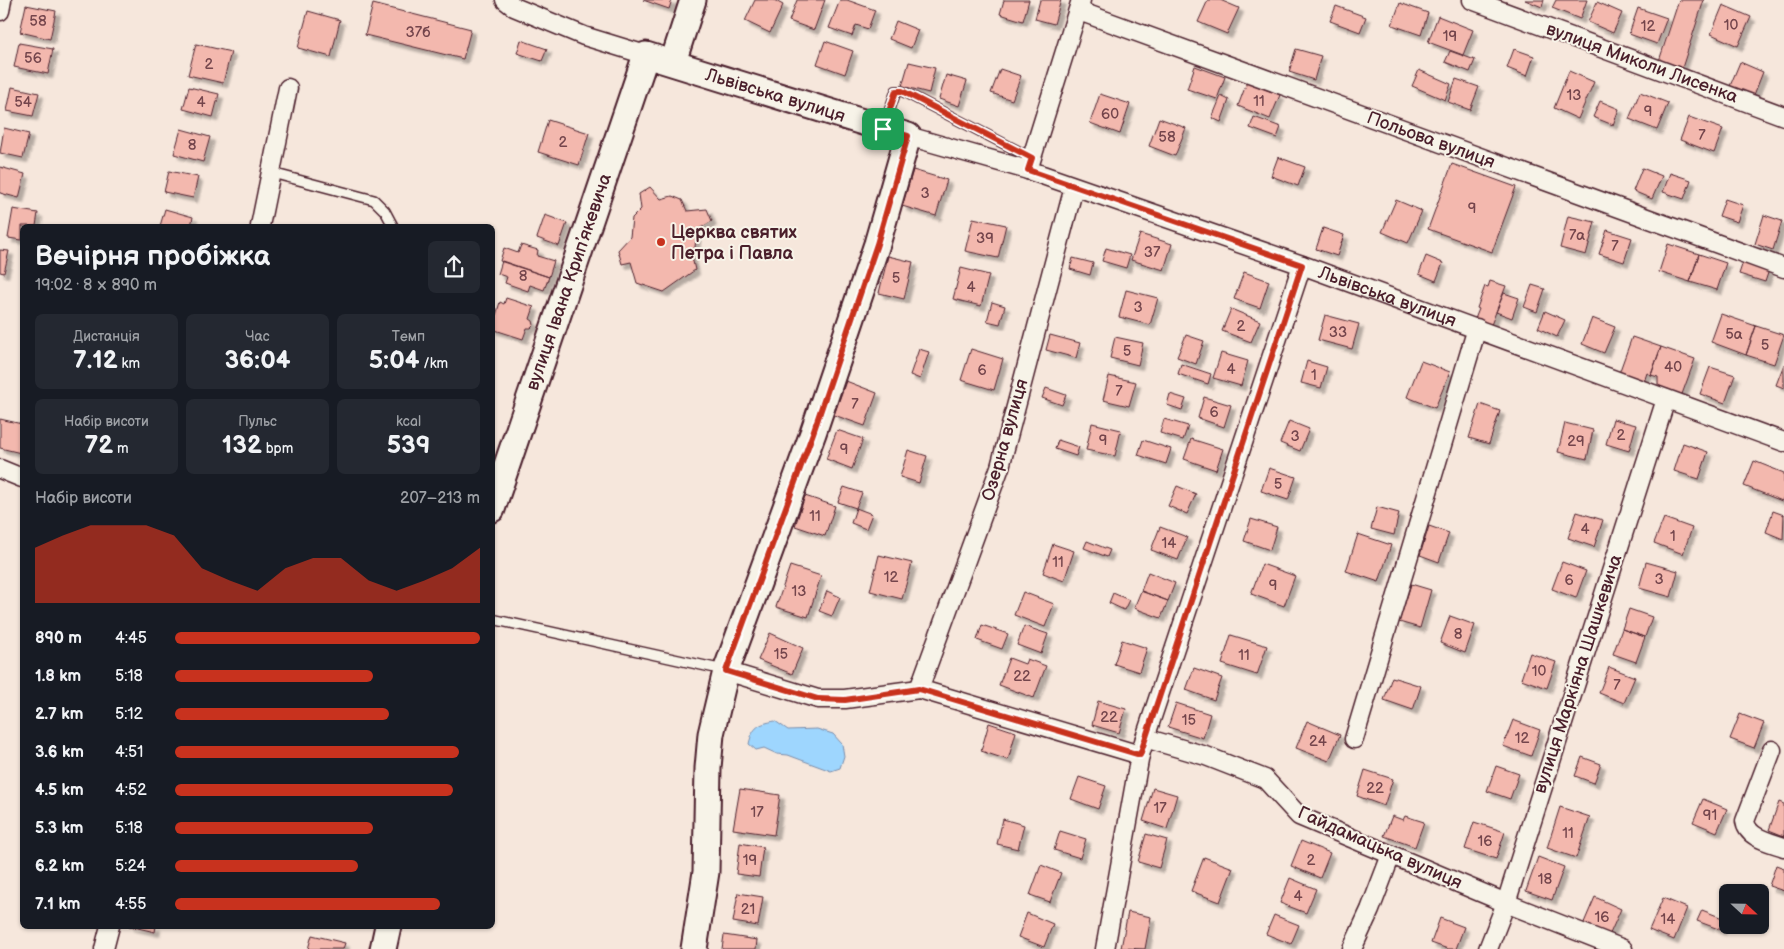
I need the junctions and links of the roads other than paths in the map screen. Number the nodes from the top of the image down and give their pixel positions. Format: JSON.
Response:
{"nodes":[{"id":1,"x":2,"y":0,"type":"edge"},
{"id":2,"x":505,"y":0,"type":"edge"},
{"id":3,"x":693,"y":0,"type":"edge"},
{"id":4,"x":1472,"y":0,"type":"edge"},
{"id":5,"x":1080,"y":5,"type":"edge"},
{"id":6,"x":0,"y":11,"type":"edge"},
{"id":7,"x":646,"y":55,"type":"junction"},
{"id":8,"x":673,"y":62,"type":"junction"},
{"id":9,"x":288,"y":88,"type":"dead end"},
{"id":10,"x":1784,"y":116,"type":"edge"},
{"id":11,"x":883,"y":129,"type":"junction"},
{"id":12,"x":908,"y":136,"type":"junction"},
{"id":13,"x":1030,"y":164,"type":"junction"},
{"id":14,"x":272,"y":173,"type":"junction"},
{"id":15,"x":1074,"y":187,"type":"junction"},
{"id":16,"x":260,"y":224,"type":"edge"},
{"id":17,"x":392,"y":224,"type":"edge"},
{"id":18,"x":1302,"y":265,"type":"junction"},
{"id":19,"x":1784,"y":268,"type":"edge"},
{"id":20,"x":1477,"y":328,"type":"junction"},
{"id":21,"x":1666,"y":398,"type":"junction"},
{"id":22,"x":1784,"y":442,"type":"edge"},
{"id":23,"x":0,"y":469,"type":"edge"},
{"id":24,"x":20,"y":477,"type":"edge"},
{"id":25,"x":495,"y":500,"type":"edge"},
{"id":26,"x":495,"y":620,"type":"edge"},
{"id":27,"x":726,"y":671,"type":"junction"},
{"id":28,"x":919,"y":689,"type":"junction"},
{"id":29,"x":1354,"y":739,"type":"dead end"},
{"id":30,"x":1143,"y":746,"type":"junction"},
{"id":31,"x":1772,"y":750,"type":"dead end"},
{"id":32,"x":1784,"y":847,"type":"edge"},
{"id":33,"x":1391,"y":855,"type":"junction"},
{"id":34,"x":1506,"y":903,"type":"junction"},
{"id":35,"x":109,"y":929,"type":"edge"},
{"id":36,"x":387,"y":929,"type":"edge"},
{"id":37,"x":1587,"y":943,"type":"edge"},
{"id":38,"x":104,"y":949,"type":"edge"},
{"id":39,"x":383,"y":949,"type":"edge"},
{"id":40,"x":694,"y":949,"type":"edge"},
{"id":41,"x":1105,"y":949,"type":"edge"},
{"id":42,"x":1352,"y":949,"type":"edge"},
{"id":43,"x":1488,"y":949,"type":"edge"},
{"id":44,"x":1623,"y":949,"type":"edge"}],
"edges":[{"from":1,"to":6,"type":"street"},
{"from":2,"to":7,"type":"street","name":"Львівська вулиця"},
{"from":3,"to":8,"type":"street"},
{"from":4,"to":10,"type":"street","name":"вулиця Миколи Лисенка"},
{"from":5,"to":13,"type":"street"},
{"from":5,"to":19,"type":"street","name":"Польова вулиця"},
{"from":7,"to":8,"type":"street","name":"Львівська вулиця"},
{"from":7,"to":25,"type":"street","name":"вулиця Івана Крипʼякевича"},
{"from":8,"to":11,"type":"street","name":"Львівська вулиця"},
{"from":9,"to":14,"type":"street"},
{"from":11,"to":12,"type":"street","name":"Львівська вулиця"},
{"from":11,"to":13,"type":"lane"},
{"from":12,"to":13,"type":"street","name":"Львівська вулиця"},
{"from":12,"to":27,"type":"street"},
{"from":13,"to":15,"type":"street","name":"Львівська вулиця"},
{"from":14,"to":16,"type":"street"},
{"from":14,"to":17,"type":"lane"},
{"from":15,"to":18,"type":"street","name":"Львівська вулиця"},
{"from":15,"to":28,"type":"street","name":"Озерна вулиця"},
{"from":18,"to":20,"type":"street","name":"Львівська вулиця"},
{"from":18,"to":30,"type":"street"},
{"from":20,"to":21,"type":"street","name":"Львівська вулиця"},
{"from":20,"to":29,"type":"street"},
{"from":21,"to":22,"type":"street","name":"Львівська вулиця"},
{"from":21,"to":34,"type":"street","name":"вулиця Маркіяна Шашкевича"},
{"from":23,"to":24,"type":"street"},
{"from":26,"to":27,"type":"lane"},
{"from":27,"to":28,"type":"street"},
{"from":27,"to":40,"type":"street"},
{"from":28,"to":30,"type":"street","name":"Гайдамацька вулиця"},
{"from":30,"to":33,"type":"street","name":"Гайдамацька вулиця"},
{"from":30,"to":41,"type":"street"},
{"from":31,"to":32,"type":"street"},
{"from":33,"to":34,"type":"street","name":"Гайдамацька вулиця"},
{"from":33,"to":42,"type":"street"},
{"from":34,"to":37,"type":"street","name":"Гайдамацька вулиця"},
{"from":34,"to":43,"type":"street","name":"вулиця Маркіяна Шашкевича"},
{"from":35,"to":38,"type":"street"},
{"from":36,"to":39,"type":"street"},
{"from":37,"to":44,"type":"street","name":"Гайдамацька вулиця"}]}
